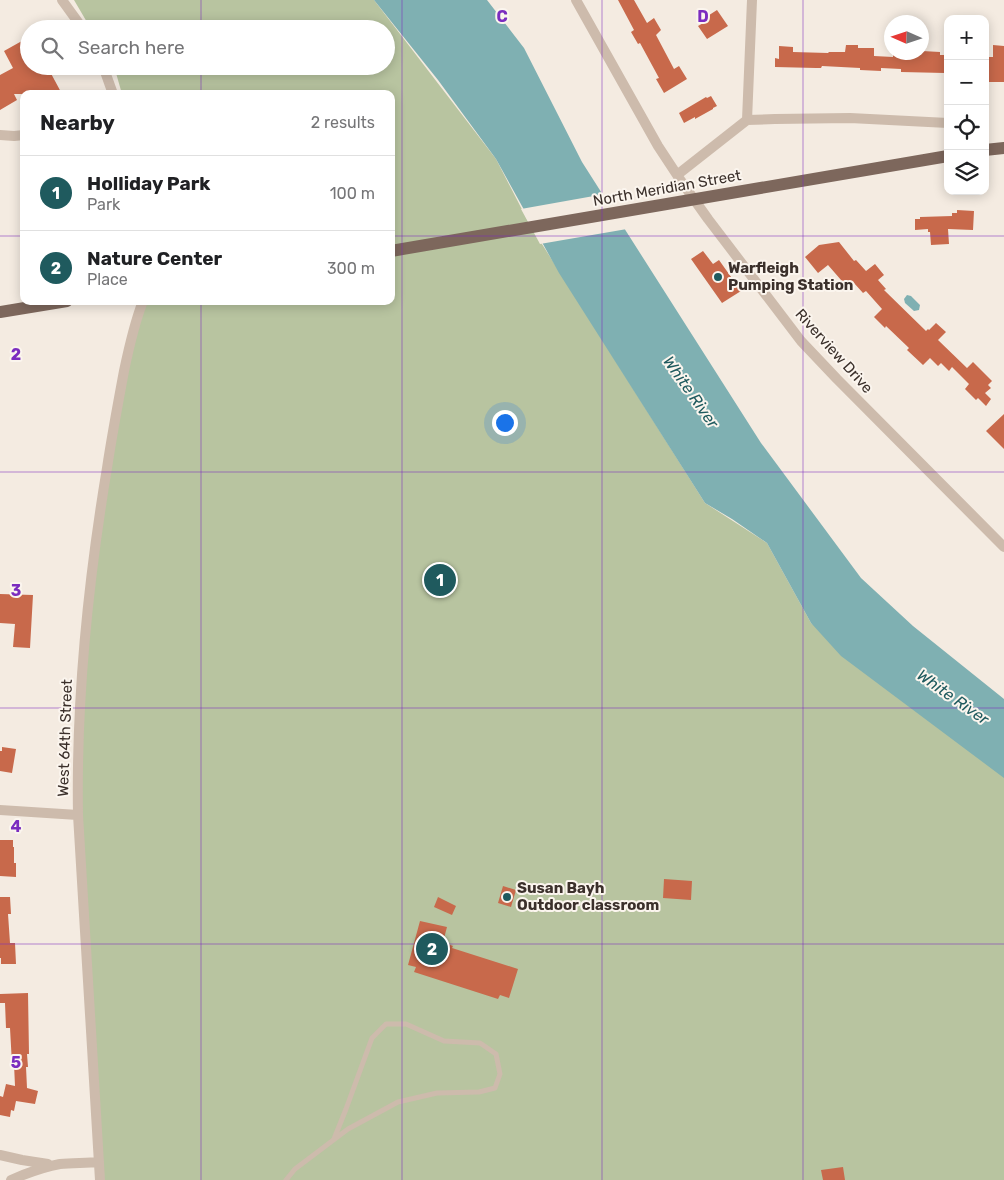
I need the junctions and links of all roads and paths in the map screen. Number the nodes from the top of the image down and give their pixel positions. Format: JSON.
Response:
{"nodes":[{"id":1,"x":62,"y":0,"type":"edge"},
{"id":2,"x":576,"y":0,"type":"edge"},
{"id":3,"x":752,"y":0,"type":"edge"},
{"id":4,"x":76,"y":20,"type":"edge"},
{"id":5,"x":106,"y":75,"type":"edge"},
{"id":6,"x":112,"y":90,"type":"edge"},
{"id":7,"x":748,"y":120,"type":"junction"},
{"id":8,"x":944,"y":123,"type":"edge"},
{"id":9,"x":20,"y":135,"type":"edge"},
{"id":10,"x":0,"y":136,"type":"edge"},
{"id":11,"x":1004,"y":148,"type":"edge"},
{"id":12,"x":989,"y":150,"type":"edge"},
{"id":13,"x":944,"y":157,"type":"edge"},
{"id":14,"x":677,"y":174,"type":"junction"},
{"id":15,"x":395,"y":250,"type":"edge"},
{"id":16,"x":43,"y":305,"type":"edge"},
{"id":17,"x":141,"y":305,"type":"edge"},
{"id":18,"x":0,"y":312,"type":"edge"},
{"id":19,"x":1004,"y":547,"type":"edge"},
{"id":20,"x":0,"y":810,"type":"edge"},
{"id":21,"x":78,"y":814,"type":"junction"},
{"id":22,"x":334,"y":1140,"type":"junction"},
{"id":23,"x":0,"y":1155,"type":"edge"},
{"id":24,"x":99,"y":1162,"type":"junction"},
{"id":25,"x":61,"y":1164,"type":"junction"},
{"id":26,"x":11,"y":1180,"type":"edge"},
{"id":27,"x":100,"y":1180,"type":"edge"},
{"id":28,"x":286,"y":1180,"type":"edge"}],
"edges":[{"from":1,"to":4,"type":"street"},
{"from":2,"to":14,"type":"street","name":"Riverview Drive"},
{"from":3,"to":7,"type":"street"},
{"from":5,"to":6,"type":"street"},
{"from":7,"to":8,"type":"street"},
{"from":7,"to":14,"type":"street","name":"North Meridian Street"},
{"from":9,"to":10,"type":"street"},
{"from":11,"to":12,"type":"main road"},
{"from":13,"to":15,"type":"main road","name":"North Meridian Street"},
{"from":14,"to":19,"type":"street","name":"Riverview Drive"},
{"from":16,"to":18,"type":"main road"},
{"from":17,"to":21,"type":"street","name":"West 64th Street"},
{"from":20,"to":21,"type":"street"},
{"from":21,"to":24,"type":"street","name":"West 64th Street"},
{"from":22,"to":22,"type":"lane"},
{"from":22,"to":28,"type":"lane"},
{"from":23,"to":25,"type":"street"},
{"from":24,"to":25,"type":"street"},
{"from":24,"to":27,"type":"street","name":"West 64th Street"},
{"from":25,"to":26,"type":"street"}]}
